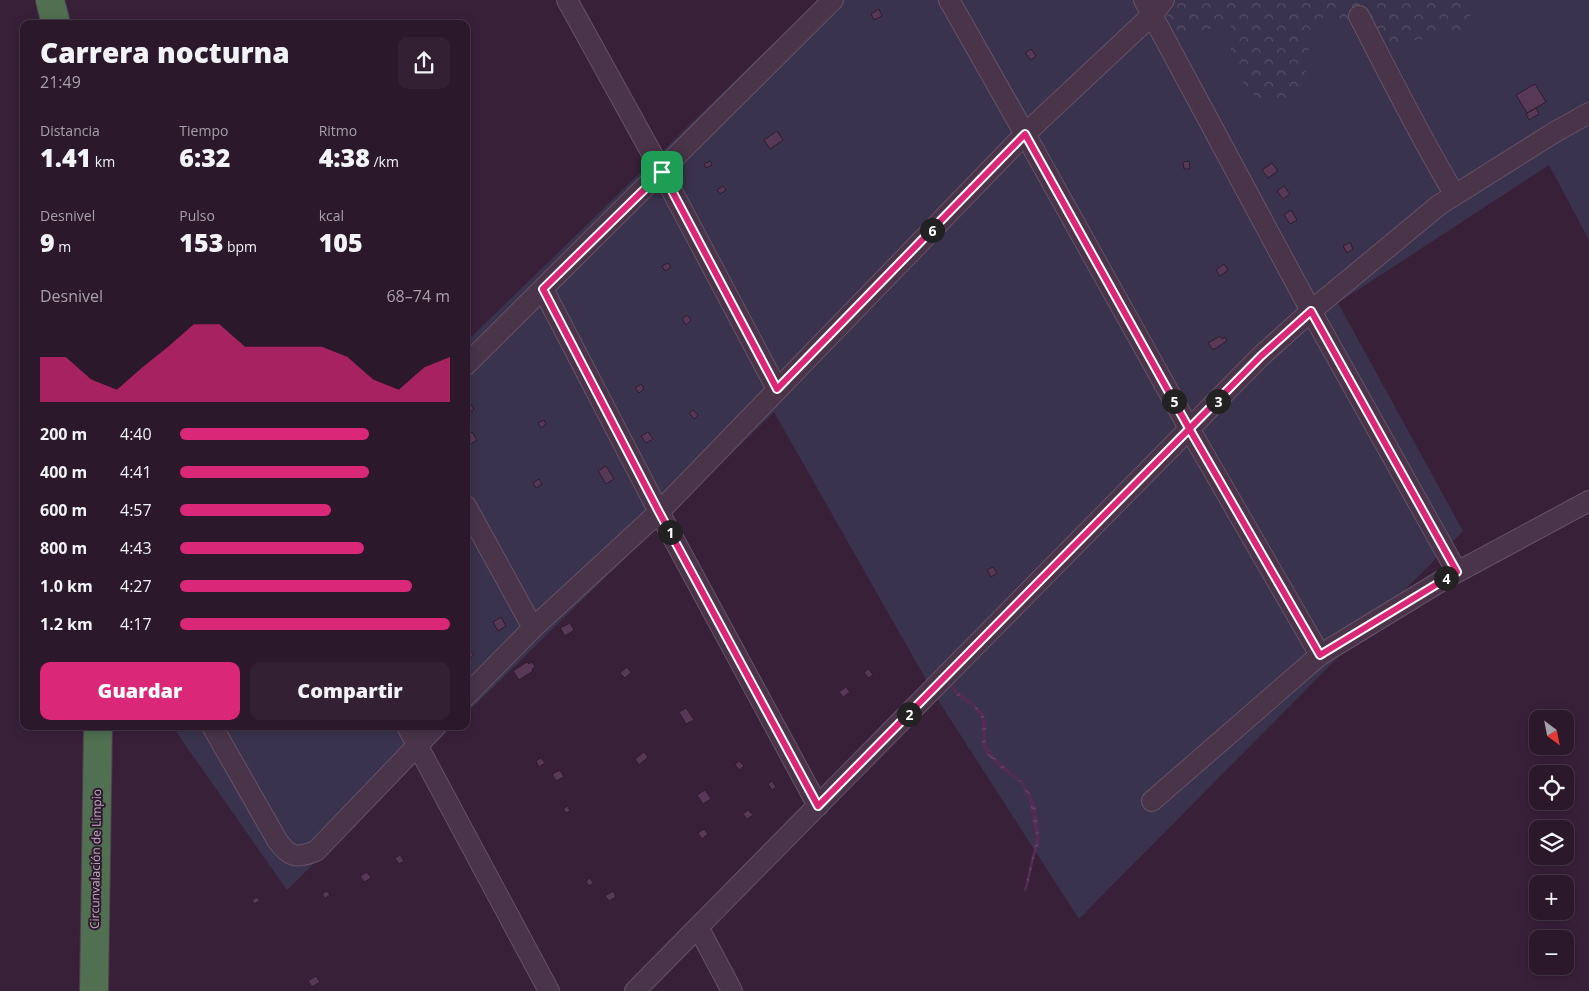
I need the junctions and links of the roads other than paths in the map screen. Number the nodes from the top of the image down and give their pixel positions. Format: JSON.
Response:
{"nodes":[{"id":1,"x":50,"y":0,"type":"edge"},
{"id":2,"x":567,"y":0,"type":"edge"},
{"id":3,"x":833,"y":0,"type":"edge"},
{"id":4,"x":949,"y":0,"type":"edge"},
{"id":5,"x":1154,"y":5,"type":"edge"},
{"id":6,"x":1358,"y":16,"type":"dead end"},
{"id":7,"x":55,"y":20,"type":"edge"},
{"id":8,"x":1589,"y":113,"type":"edge"},
{"id":9,"x":1025,"y":134,"type":"junction"},
{"id":10,"x":662,"y":172,"type":"junction"},
{"id":11,"x":1454,"y":195,"type":"junction"},
{"id":12,"x":543,"y":289,"type":"junction"},
{"id":13,"x":1311,"y":311,"type":"junction"},
{"id":14,"x":470,"y":361,"type":"edge"},
{"id":15,"x":777,"y":389,"type":"junction"},
{"id":16,"x":1190,"y":430,"type":"junction"},
{"id":17,"x":1589,"y":501,"type":"edge"},
{"id":18,"x":659,"y":512,"type":"junction"},
{"id":19,"x":470,"y":513,"type":"edge"},
{"id":20,"x":1457,"y":572,"type":"junction"},
{"id":21,"x":532,"y":628,"type":"junction"},
{"id":22,"x":1320,"y":655,"type":"junction"},
{"id":23,"x":470,"y":692,"type":"edge"},
{"id":24,"x":98,"y":730,"type":"edge"},
{"id":25,"x":214,"y":730,"type":"edge"},
{"id":26,"x":409,"y":730,"type":"edge"},
{"id":27,"x":432,"y":730,"type":"edge"},
{"id":28,"x":418,"y":745,"type":"junction"},
{"id":29,"x":1152,"y":800,"type":"dead end"},
{"id":30,"x":818,"y":806,"type":"junction"},
{"id":31,"x":698,"y":927,"type":"junction"},
{"id":32,"x":94,"y":991,"type":"edge"},
{"id":33,"x":549,"y":991,"type":"edge"},
{"id":34,"x":635,"y":991,"type":"edge"},
{"id":35,"x":732,"y":991,"type":"edge"}],
"edges":[{"from":1,"to":7,"type":"highway"},
{"from":2,"to":10,"type":"street"},
{"from":3,"to":10,"type":"street"},
{"from":4,"to":9,"type":"street"},
{"from":5,"to":9,"type":"street"},
{"from":5,"to":13,"type":"street"},
{"from":6,"to":11,"type":"street"},
{"from":8,"to":11,"type":"street"},
{"from":9,"to":15,"type":"street"},
{"from":9,"to":16,"type":"street"},
{"from":10,"to":12,"type":"street"},
{"from":10,"to":15,"type":"street"},
{"from":11,"to":13,"type":"street"},
{"from":12,"to":14,"type":"street"},
{"from":12,"to":18,"type":"street"},
{"from":13,"to":16,"type":"street"},
{"from":13,"to":20,"type":"street"},
{"from":15,"to":18,"type":"street"},
{"from":16,"to":22,"type":"street"},
{"from":16,"to":30,"type":"street"},
{"from":17,"to":20,"type":"street"},
{"from":18,"to":21,"type":"street"},
{"from":18,"to":30,"type":"street"},
{"from":19,"to":21,"type":"street"},
{"from":20,"to":22,"type":"street"},
{"from":21,"to":23,"type":"street"},
{"from":22,"to":29,"type":"street"},
{"from":24,"to":32,"type":"highway","name":"Circunvalación de Limpio"},
{"from":25,"to":28,"type":"street"},
{"from":26,"to":28,"type":"street"},
{"from":27,"to":28,"type":"street"},
{"from":28,"to":33,"type":"street"},
{"from":30,"to":31,"type":"street"},
{"from":31,"to":34,"type":"street"},
{"from":31,"to":35,"type":"street"}]}
